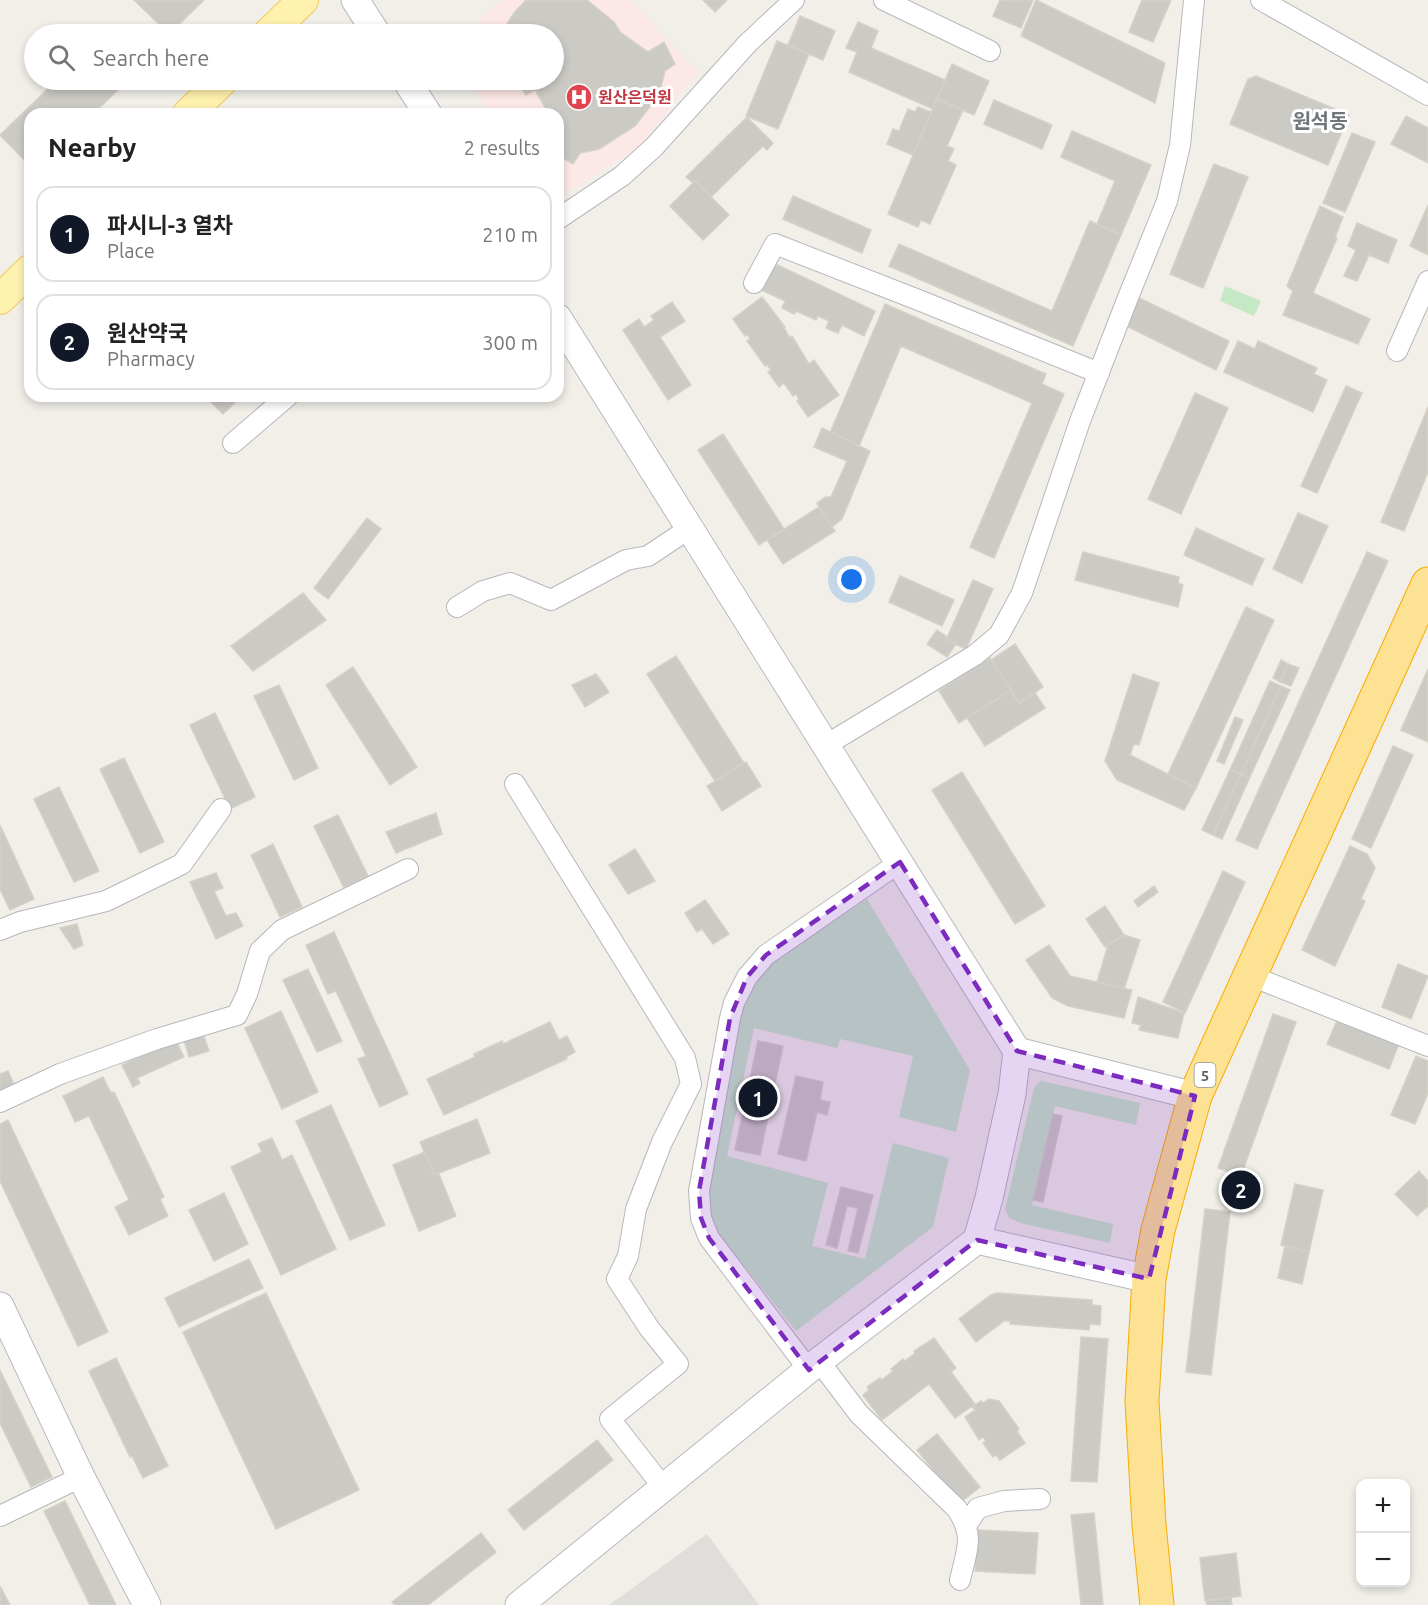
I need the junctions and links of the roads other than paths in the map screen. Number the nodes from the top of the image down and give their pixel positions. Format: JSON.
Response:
{"nodes":[{"id":1,"x":303,"y":0,"type":"edge"},
{"id":2,"x":355,"y":0,"type":"edge"},
{"id":3,"x":794,"y":0,"type":"edge"},
{"id":4,"x":884,"y":0,"type":"edge"},
{"id":5,"x":1194,"y":0,"type":"edge"},
{"id":6,"x":1261,"y":0,"type":"edge"},
{"id":7,"x":278,"y":24,"type":"edge"},
{"id":8,"x":371,"y":24,"type":"edge"},
{"id":9,"x":990,"y":51,"type":"dead end"},
{"id":10,"x":213,"y":90,"type":"edge"},
{"id":11,"x":412,"y":90,"type":"edge"},
{"id":12,"x":1428,"y":95,"type":"edge"},
{"id":13,"x":194,"y":108,"type":"edge"},
{"id":14,"x":424,"y":108,"type":"edge"},
{"id":15,"x":564,"y":215,"type":"edge"},
{"id":16,"x":24,"y":276,"type":"edge"},
{"id":17,"x":1428,"y":282,"type":"edge"},
{"id":18,"x":754,"y":283,"type":"dead end"},
{"id":19,"x":0,"y":299,"type":"edge"},
{"id":20,"x":564,"y":328,"type":"edge"},
{"id":21,"x":1397,"y":351,"type":"dead end"},
{"id":22,"x":1099,"y":373,"type":"junction"},
{"id":23,"x":281,"y":402,"type":"edge"},
{"id":24,"x":233,"y":443,"type":"dead end"},
{"id":25,"x":690,"y":528,"type":"junction"},
{"id":26,"x":1428,"y":584,"type":"edge"},
{"id":27,"x":457,"y":606,"type":"dead end"},
{"id":28,"x":826,"y":746,"type":"junction"},
{"id":29,"x":515,"y":784,"type":"dead end"},
{"id":30,"x":221,"y":809,"type":"dead end"},
{"id":31,"x":900,"y":862,"type":"junction"},
{"id":32,"x":408,"y":868,"type":"dead end"},
{"id":33,"x":0,"y":930,"type":"edge"},
{"id":34,"x":1251,"y":976,"type":"junction"},
{"id":35,"x":1428,"y":1046,"type":"edge"},
{"id":36,"x":1017,"y":1051,"type":"junction"},
{"id":37,"x":1195,"y":1096,"type":"junction"},
{"id":38,"x":0,"y":1102,"type":"edge"},
{"id":39,"x":977,"y":1240,"type":"junction"},
{"id":40,"x":1149,"y":1279,"type":"junction"},
{"id":41,"x":0,"y":1306,"type":"edge"},
{"id":42,"x":814,"y":1365,"type":"junction"},
{"id":43,"x":81,"y":1478,"type":"junction"},
{"id":44,"x":663,"y":1487,"type":"junction"},
{"id":45,"x":1040,"y":1499,"type":"dead end"},
{"id":46,"x":0,"y":1516,"type":"edge"},
{"id":47,"x":967,"y":1524,"type":"junction"},
{"id":48,"x":960,"y":1580,"type":"dead end"},
{"id":49,"x":147,"y":1605,"type":"edge"},
{"id":50,"x":519,"y":1605,"type":"edge"},
{"id":51,"x":1157,"y":1605,"type":"edge"}],
"edges":[{"from":1,"to":7,"type":"main road"},
{"from":2,"to":8,"type":"main road"},
{"from":3,"to":15,"type":"street"},
{"from":4,"to":9,"type":"street"},
{"from":5,"to":22,"type":"street"},
{"from":6,"to":12,"type":"street"},
{"from":10,"to":13,"type":"main road"},
{"from":11,"to":14,"type":"main road"},
{"from":16,"to":19,"type":"main road"},
{"from":17,"to":21,"type":"street"},
{"from":18,"to":22,"type":"street"},
{"from":20,"to":25,"type":"main road"},
{"from":22,"to":28,"type":"street"},
{"from":23,"to":24,"type":"street"},
{"from":25,"to":27,"type":"street"},
{"from":25,"to":28,"type":"main road"},
{"from":26,"to":34,"type":"highway","number":"5"},
{"from":28,"to":31,"type":"main road"},
{"from":29,"to":44,"type":"street"},
{"from":30,"to":33,"type":"street"},
{"from":31,"to":36,"type":"main road"},
{"from":31,"to":42,"type":"street"},
{"from":32,"to":38,"type":"street"},
{"from":34,"to":35,"type":"street"},
{"from":34,"to":37,"type":"highway","number":"5"},
{"from":36,"to":37,"type":"main road"},
{"from":36,"to":39,"type":"main road"},
{"from":37,"to":40,"type":"highway","number":"5"},
{"from":39,"to":40,"type":"main road"},
{"from":39,"to":42,"type":"main road"},
{"from":40,"to":51,"type":"highway","number":"5"},
{"from":41,"to":43,"type":"main road"},
{"from":42,"to":44,"type":"main road"},
{"from":42,"to":47,"type":"street"},
{"from":43,"to":46,"type":"street"},
{"from":43,"to":49,"type":"main road"},
{"from":44,"to":50,"type":"main road"},
{"from":45,"to":47,"type":"street"},
{"from":47,"to":48,"type":"street"}]}
